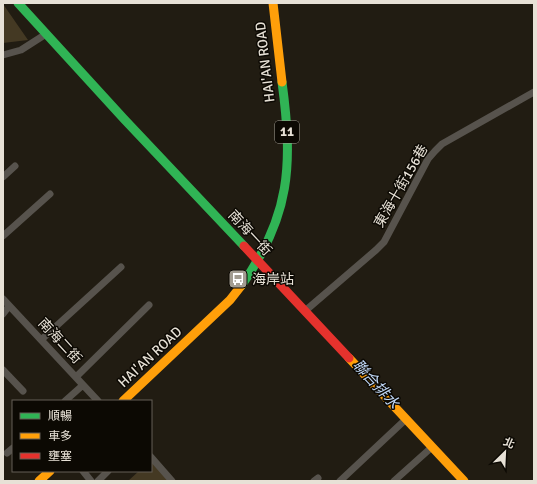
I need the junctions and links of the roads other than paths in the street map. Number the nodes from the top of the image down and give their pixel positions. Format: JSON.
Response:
{"nodes":[{"id":1,"x":18,"y":3,"type":"edge"},
{"id":2,"x":273,"y":3,"type":"edge"},
{"id":3,"x":46,"y":34,"type":"junction"},
{"id":4,"x":3,"y":55,"type":"edge"},
{"id":5,"x":534,"y":92,"type":"edge"},
{"id":6,"x":15,"y":166,"type":"dead end"},
{"id":7,"x":3,"y":177,"type":"edge"},
{"id":8,"x":50,"y":194,"type":"dead end"},
{"id":9,"x":3,"y":236,"type":"edge"},
{"id":10,"x":259,"y":260,"type":"junction"},
{"id":11,"x":121,"y":267,"type":"dead end"},
{"id":12,"x":3,"y":299,"type":"edge"},
{"id":13,"x":149,"y":305,"type":"dead end"},
{"id":14,"x":9,"y":306,"type":"junction"},
{"id":15,"x":305,"y":311,"type":"junction"},
{"id":16,"x":3,"y":314,"type":"edge"},
{"id":17,"x":41,"y":340,"type":"junction"},
{"id":18,"x":3,"y":370,"type":"edge"},
{"id":19,"x":76,"y":377,"type":"junction"},
{"id":20,"x":83,"y":385,"type":"junction"},
{"id":21,"x":23,"y":391,"type":"dead end"},
{"id":22,"x":66,"y":400,"type":"edge"},
{"id":23,"x":97,"y":400,"type":"edge"},
{"id":24,"x":125,"y":400,"type":"edge"},
{"id":25,"x":405,"y":420,"type":"junction"},
{"id":26,"x":432,"y":447,"type":"junction"},
{"id":27,"x":12,"y":449,"type":"edge"},
{"id":28,"x":7,"y":453,"type":"dead end"},
{"id":29,"x":152,"y":459,"type":"edge"},
{"id":30,"x":49,"y":472,"type":"edge"},
{"id":31,"x":84,"y":472,"type":"edge"},
{"id":32,"x":107,"y":472,"type":"edge"},
{"id":33,"x":460,"y":480,"type":"edge"},
{"id":34,"x":39,"y":481,"type":"edge"},
{"id":35,"x":92,"y":481,"type":"edge"},
{"id":36,"x":98,"y":481,"type":"edge"},
{"id":37,"x":172,"y":481,"type":"edge"},
{"id":38,"x":340,"y":481,"type":"edge"},
{"id":39,"x":394,"y":481,"type":"edge"}],
"edges":[{"from":1,"to":3,"type":"street","name":"南海一街"},
{"from":2,"to":10,"type":"street","name":"HAI'AN ROAD","number":"11"},
{"from":3,"to":4,"type":"street"},
{"from":3,"to":10,"type":"street","name":"南海一街"},
{"from":5,"to":15,"type":"street","name":"東海十街156巷"},
{"from":6,"to":7,"type":"street"},
{"from":8,"to":9,"type":"street"},
{"from":10,"to":15,"type":"street","name":"南海一街"},
{"from":10,"to":24,"type":"street","name":"HAI'AN ROAD","number":"11"},
{"from":11,"to":17,"type":"street"},
{"from":12,"to":14,"type":"street","name":"南海二街"},
{"from":13,"to":19,"type":"street"},
{"from":14,"to":16,"type":"street"},
{"from":14,"to":17,"type":"street","name":"南海二街"},
{"from":15,"to":25,"type":"street","name":"南海一街"},
{"from":17,"to":19,"type":"street","name":"南海二街"},
{"from":18,"to":21,"type":"street"},
{"from":19,"to":20,"type":"street","name":"南海二街"},
{"from":20,"to":22,"type":"street"},
{"from":20,"to":23,"type":"street","name":"南海二街"},
{"from":25,"to":26,"type":"street","name":"南海一街"},
{"from":25,"to":38,"type":"street"},
{"from":26,"to":33,"type":"street","name":"南海一街"},
{"from":26,"to":39,"type":"street"},
{"from":27,"to":28,"type":"street"},
{"from":29,"to":37,"type":"street"},
{"from":30,"to":34,"type":"street"},
{"from":31,"to":35,"type":"street"},
{"from":32,"to":36,"type":"street"}]}
